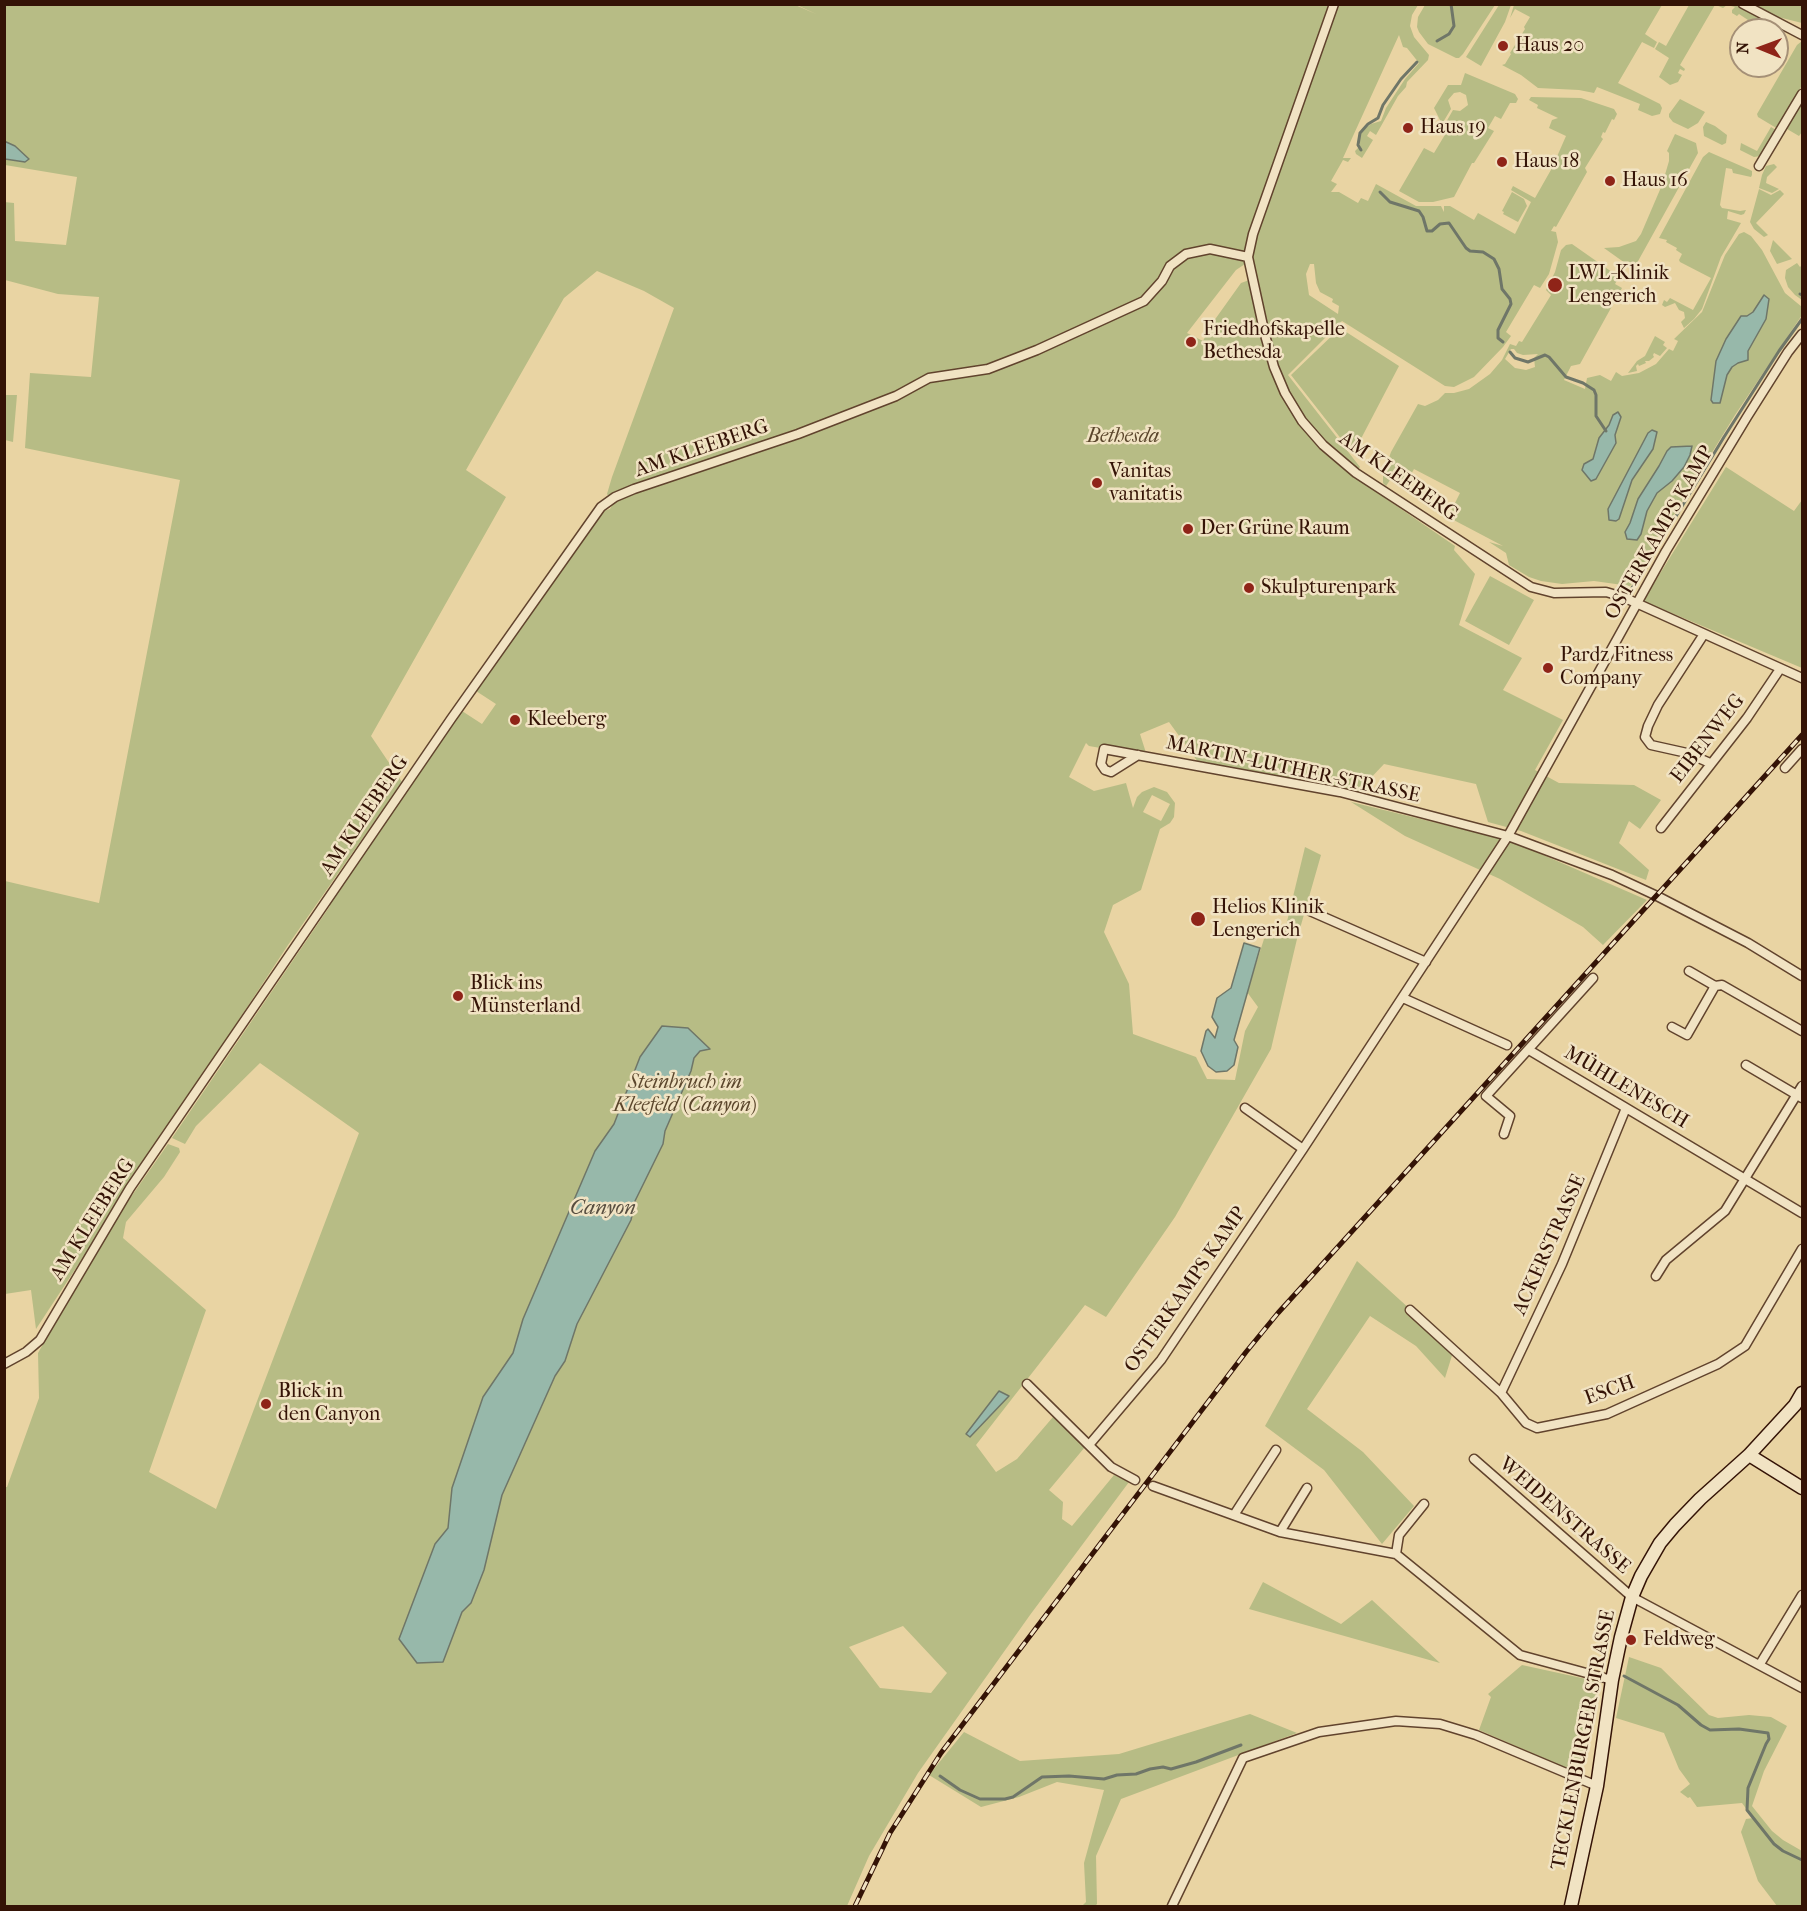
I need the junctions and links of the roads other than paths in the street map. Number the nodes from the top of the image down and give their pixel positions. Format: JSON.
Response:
{"nodes":[{"id":1,"x":1334,"y":4,"type":"edge"},
{"id":2,"x":1743,"y":4,"type":"edge"},
{"id":3,"x":1803,"y":35,"type":"edge"},
{"id":4,"x":1803,"y":94,"type":"edge"},
{"id":5,"x":1759,"y":166,"type":"dead end"},
{"id":6,"x":1248,"y":257,"type":"junction"},
{"id":7,"x":1803,"y":334,"type":"edge"},
{"id":8,"x":1637,"y":603,"type":"junction"},
{"id":9,"x":1704,"y":634,"type":"junction"},
{"id":10,"x":1780,"y":669,"type":"junction"},
{"id":11,"x":1803,"y":678,"type":"edge"},
{"id":12,"x":1803,"y":749,"type":"edge"},
{"id":13,"x":1138,"y":755,"type":"dead end"},
{"id":14,"x":1710,"y":764,"type":"junction"},
{"id":15,"x":1785,"y":768,"type":"dead end"},
{"id":16,"x":1661,"y":828,"type":"dead end"},
{"id":17,"x":1508,"y":836,"type":"junction"},
{"id":18,"x":1310,"y":911,"type":"dead end"},
{"id":19,"x":1426,"y":962,"type":"junction"},
{"id":20,"x":1689,"y":971,"type":"dead end"},
{"id":21,"x":1803,"y":976,"type":"edge"},
{"id":22,"x":1593,"y":978,"type":"dead end"},
{"id":23,"x":1714,"y":986,"type":"junction"},
{"id":24,"x":1402,"y":998,"type":"junction"},
{"id":25,"x":1672,"y":1027,"type":"dead end"},
{"id":26,"x":1803,"y":1031,"type":"edge"},
{"id":27,"x":1507,"y":1046,"type":"dead end"},
{"id":28,"x":1529,"y":1050,"type":"junction"},
{"id":29,"x":1746,"y":1065,"type":"dead end"},
{"id":30,"x":1803,"y":1086,"type":"edge"},
{"id":31,"x":1800,"y":1096,"type":"edge"},
{"id":32,"x":1245,"y":1108,"type":"dead end"},
{"id":33,"x":1626,"y":1108,"type":"junction"},
{"id":34,"x":1504,"y":1134,"type":"dead end"},
{"id":35,"x":1303,"y":1149,"type":"junction"},
{"id":36,"x":1744,"y":1179,"type":"junction"},
{"id":37,"x":1803,"y":1213,"type":"edge"},
{"id":38,"x":1803,"y":1249,"type":"edge"},
{"id":39,"x":1656,"y":1276,"type":"dead end"},
{"id":40,"x":1410,"y":1310,"type":"dead end"},
{"id":41,"x":4,"y":1364,"type":"edge"},
{"id":42,"x":1027,"y":1384,"type":"dead end"},
{"id":43,"x":1803,"y":1393,"type":"edge"},
{"id":44,"x":1501,"y":1394,"type":"junction"},
{"id":45,"x":1089,"y":1446,"type":"junction"},
{"id":46,"x":1276,"y":1450,"type":"dead end"},
{"id":47,"x":1749,"y":1455,"type":"junction"},
{"id":48,"x":1474,"y":1459,"type":"dead end"},
{"id":49,"x":1135,"y":1480,"type":"dead end"},
{"id":50,"x":1153,"y":1486,"type":"dead end"},
{"id":51,"x":1307,"y":1488,"type":"dead end"},
{"id":52,"x":1803,"y":1488,"type":"edge"},
{"id":53,"x":1424,"y":1504,"type":"dead end"},
{"id":54,"x":1234,"y":1515,"type":"junction"},
{"id":55,"x":1280,"y":1532,"type":"junction"},
{"id":56,"x":1396,"y":1554,"type":"junction"},
{"id":57,"x":1803,"y":1595,"type":"edge"},
{"id":58,"x":1632,"y":1597,"type":"junction"},
{"id":59,"x":1760,"y":1664,"type":"junction"},
{"id":60,"x":1612,"y":1680,"type":"junction"},
{"id":61,"x":1803,"y":1688,"type":"edge"},
{"id":62,"x":1597,"y":1786,"type":"junction"},
{"id":63,"x":1172,"y":1906,"type":"edge"},
{"id":64,"x":1571,"y":1906,"type":"edge"}],
"edges":[{"from":1,"to":6,"type":"street"},
{"from":2,"to":3,"type":"street"},
{"from":4,"to":5,"type":"street"},
{"from":6,"to":8,"type":"street","name":"AM KLEEBERG"},
{"from":6,"to":41,"type":"street","name":"AM KLEEBERG"},
{"from":7,"to":8,"type":"street","name":"OSTERKAMPS KAMP"},
{"from":8,"to":9,"type":"street","name":"AM KLEEBERG"},
{"from":8,"to":17,"type":"street","name":"OSTERKAMPS KAMP"},
{"from":9,"to":10,"type":"street","name":"AM KLEEBERG"},
{"from":9,"to":14,"type":"street"},
{"from":10,"to":11,"type":"street","name":"AM KLEEBERG"},
{"from":10,"to":14,"type":"street","name":"EIBENWEG"},
{"from":12,"to":15,"type":"street"},
{"from":13,"to":17,"type":"street","name":"MARTIN-LUTHER-STRASSE"},
{"from":14,"to":16,"type":"street","name":"EIBENWEG"},
{"from":17,"to":19,"type":"street","name":"OSTERKAMPS KAMP"},
{"from":17,"to":21,"type":"street","name":"MARTIN-LUTHER-STRASSE"},
{"from":18,"to":19,"type":"street"},
{"from":19,"to":24,"type":"street","name":"OSTERKAMPS KAMP"},
{"from":20,"to":23,"type":"street"},
{"from":22,"to":28,"type":"street"},
{"from":23,"to":25,"type":"street"},
{"from":23,"to":26,"type":"street"},
{"from":24,"to":27,"type":"street"},
{"from":24,"to":35,"type":"street","name":"OSTERKAMPS KAMP"},
{"from":28,"to":33,"type":"street","name":"MÜHLENESCH"},
{"from":28,"to":34,"type":"street"},
{"from":29,"to":31,"type":"street"},
{"from":30,"to":31,"type":"street"},
{"from":31,"to":36,"type":"street"},
{"from":32,"to":35,"type":"street"},
{"from":33,"to":36,"type":"street","name":"MÜHLENESCH"},
{"from":33,"to":44,"type":"street","name":"ACKERSTRASSE"},
{"from":35,"to":45,"type":"street","name":"OSTERKAMPS KAMP"},
{"from":36,"to":37,"type":"street","name":"MÜHLENESCH"},
{"from":36,"to":39,"type":"street"},
{"from":38,"to":44,"type":"street","name":"ESCH"},
{"from":40,"to":44,"type":"street","name":"ESCH"},
{"from":42,"to":45,"type":"street"},
{"from":43,"to":47,"type":"street","name":"TECKLENBURGER STRASSE"},
{"from":45,"to":49,"type":"street"},
{"from":46,"to":54,"type":"street"},
{"from":47,"to":52,"type":"street"},
{"from":47,"to":58,"type":"street","name":"TECKLENBURGER STRASSE"},
{"from":48,"to":58,"type":"street","name":"WEIDENSTRASSE"},
{"from":50,"to":54,"type":"street"},
{"from":51,"to":55,"type":"street"},
{"from":53,"to":56,"type":"street"},
{"from":54,"to":55,"type":"street"},
{"from":55,"to":56,"type":"street"},
{"from":56,"to":60,"type":"street"},
{"from":57,"to":59,"type":"street"},
{"from":58,"to":59,"type":"street","name":"WEIDENSTRASSE"},
{"from":58,"to":60,"type":"street","name":"TECKLENBURGER STRASSE"},
{"from":59,"to":61,"type":"street","name":"WEIDENSTRASSE"},
{"from":60,"to":62,"type":"street","name":"TECKLENBURGER STRASSE"},
{"from":62,"to":63,"type":"street"},
{"from":62,"to":64,"type":"street","name":"TECKLENBURGER STRASSE"}]}
